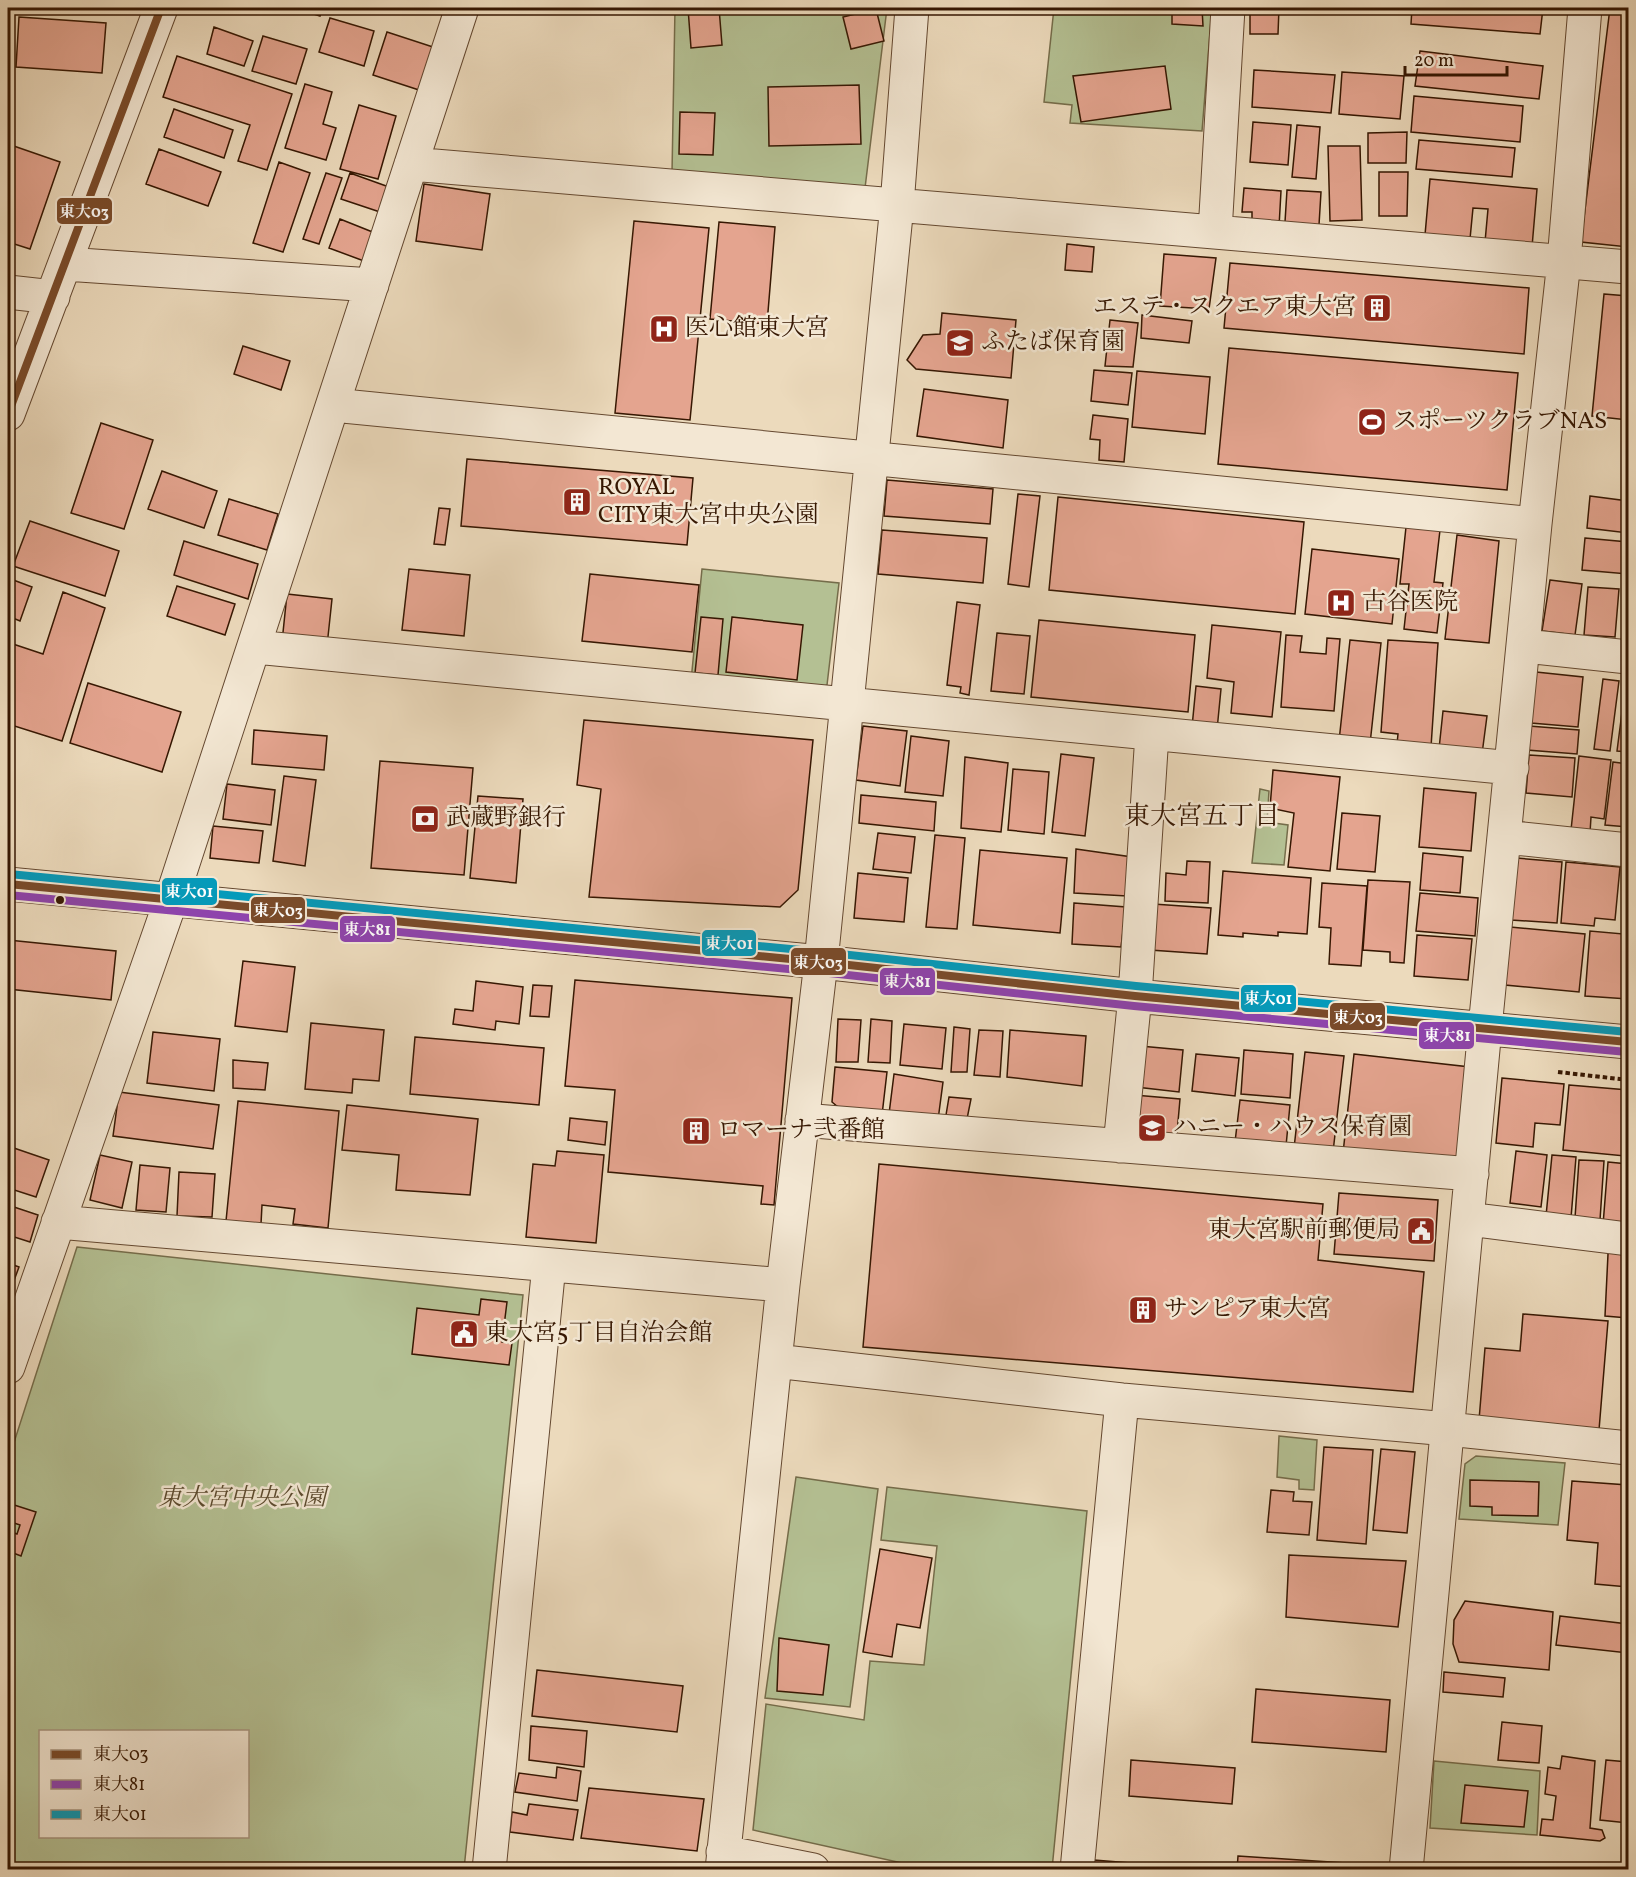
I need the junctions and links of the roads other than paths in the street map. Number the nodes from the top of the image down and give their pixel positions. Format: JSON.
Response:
{"nodes":[{"id":1,"x":161,"y":8,"type":"edge"},
{"id":2,"x":462,"y":8,"type":"edge"},
{"id":3,"x":912,"y":8,"type":"edge"},
{"id":4,"x":1228,"y":8,"type":"edge"},
{"id":5,"x":1585,"y":8,"type":"edge"},
{"id":6,"x":411,"y":164,"type":"junction"},
{"id":7,"x":897,"y":205,"type":"junction"},
{"id":8,"x":1215,"y":232,"type":"junction"},
{"id":9,"x":1564,"y":261,"type":"junction"},
{"id":10,"x":65,"y":264,"type":"junction"},
{"id":11,"x":1629,"y":267,"type":"edge"},
{"id":12,"x":372,"y":285,"type":"junction"},
{"id":13,"x":8,"y":292,"type":"edge"},
{"id":14,"x":53,"y":297,"type":"junction"},
{"id":15,"x":333,"y":405,"type":"junction"},
{"id":16,"x":8,"y":414,"type":"edge"},
{"id":17,"x":872,"y":459,"type":"junction"},
{"id":18,"x":1535,"y":524,"type":"junction"},
{"id":19,"x":1524,"y":646,"type":"junction"},
{"id":20,"x":254,"y":647,"type":"junction"},
{"id":21,"x":1629,"y":657,"type":"edge"},
{"id":22,"x":847,"y":705,"type":"junction"},
{"id":23,"x":1152,"y":734,"type":"junction"},
{"id":24,"x":1512,"y":768,"type":"junction"},
{"id":25,"x":1505,"y":837,"type":"junction"},
{"id":26,"x":1629,"y":850,"type":"edge"},
{"id":27,"x":8,"y":884,"type":"edge"},
{"id":28,"x":171,"y":900,"type":"junction"},
{"id":29,"x":821,"y":962,"type":"junction"},
{"id":30,"x":1135,"y":996,"type":"junction"},
{"id":31,"x":1485,"y":1028,"type":"junction"},
{"id":32,"x":1629,"y":1042,"type":"edge"},
{"id":33,"x":802,"y":1120,"type":"junction"},
{"id":34,"x":1120,"y":1146,"type":"junction"},
{"id":35,"x":1472,"y":1174,"type":"junction"},
{"id":36,"x":1468,"y":1219,"type":"junction"},
{"id":37,"x":58,"y":1222,"type":"junction"},
{"id":38,"x":1629,"y":1239,"type":"edge"},
{"id":39,"x":549,"y":1265,"type":"junction"},
{"id":40,"x":783,"y":1285,"type":"junction"},
{"id":41,"x":775,"y":1362,"type":"junction"},
{"id":42,"x":8,"y":1366,"type":"edge"},
{"id":43,"x":1122,"y":1400,"type":"junction"},
{"id":44,"x":1448,"y":1429,"type":"junction"},
{"id":45,"x":1629,"y":1448,"type":"edge"},
{"id":46,"x":722,"y":1861,"type":"edge"},
{"id":47,"x":489,"y":1869,"type":"edge"},
{"id":48,"x":813,"y":1869,"type":"edge"},
{"id":49,"x":1077,"y":1869,"type":"edge"},
{"id":50,"x":1406,"y":1869,"type":"edge"}],
"edges":[{"from":1,"to":10,"type":"street"},
{"from":2,"to":6,"type":"street"},
{"from":3,"to":7,"type":"street"},
{"from":4,"to":8,"type":"street"},
{"from":5,"to":9,"type":"street"},
{"from":6,"to":7,"type":"street"},
{"from":6,"to":12,"type":"street"},
{"from":7,"to":8,"type":"street"},
{"from":7,"to":17,"type":"street"},
{"from":8,"to":9,"type":"street"},
{"from":9,"to":11,"type":"street"},
{"from":9,"to":18,"type":"street"},
{"from":10,"to":12,"type":"street"},
{"from":10,"to":14,"type":"street"},
{"from":12,"to":15,"type":"street"},
{"from":13,"to":14,"type":"street"},
{"from":14,"to":16,"type":"street"},
{"from":15,"to":17,"type":"street"},
{"from":15,"to":20,"type":"street"},
{"from":17,"to":18,"type":"street"},
{"from":17,"to":22,"type":"street"},
{"from":18,"to":19,"type":"street"},
{"from":19,"to":21,"type":"street"},
{"from":19,"to":24,"type":"street"},
{"from":20,"to":22,"type":"street"},
{"from":20,"to":28,"type":"street"},
{"from":22,"to":23,"type":"street"},
{"from":22,"to":29,"type":"street"},
{"from":23,"to":24,"type":"street"},
{"from":23,"to":30,"type":"street"},
{"from":24,"to":25,"type":"street"},
{"from":25,"to":26,"type":"street"},
{"from":25,"to":31,"type":"street"},
{"from":27,"to":28,"type":"street"},
{"from":28,"to":29,"type":"street"},
{"from":28,"to":37,"type":"street"},
{"from":29,"to":30,"type":"street"},
{"from":29,"to":33,"type":"street"},
{"from":30,"to":31,"type":"street"},
{"from":30,"to":34,"type":"street"},
{"from":31,"to":32,"type":"street"},
{"from":31,"to":35,"type":"street"},
{"from":33,"to":34,"type":"street"},
{"from":33,"to":40,"type":"street"},
{"from":34,"to":35,"type":"street"},
{"from":35,"to":36,"type":"street"},
{"from":36,"to":38,"type":"street"},
{"from":36,"to":44,"type":"street"},
{"from":37,"to":39,"type":"street"},
{"from":37,"to":42,"type":"street"},
{"from":39,"to":40,"type":"street"},
{"from":39,"to":47,"type":"street"},
{"from":40,"to":41,"type":"street"},
{"from":41,"to":43,"type":"street"},
{"from":41,"to":46,"type":"street"},
{"from":43,"to":44,"type":"street"},
{"from":43,"to":49,"type":"street"},
{"from":44,"to":45,"type":"street"},
{"from":44,"to":50,"type":"street"},
{"from":46,"to":48,"type":"street"}]}
